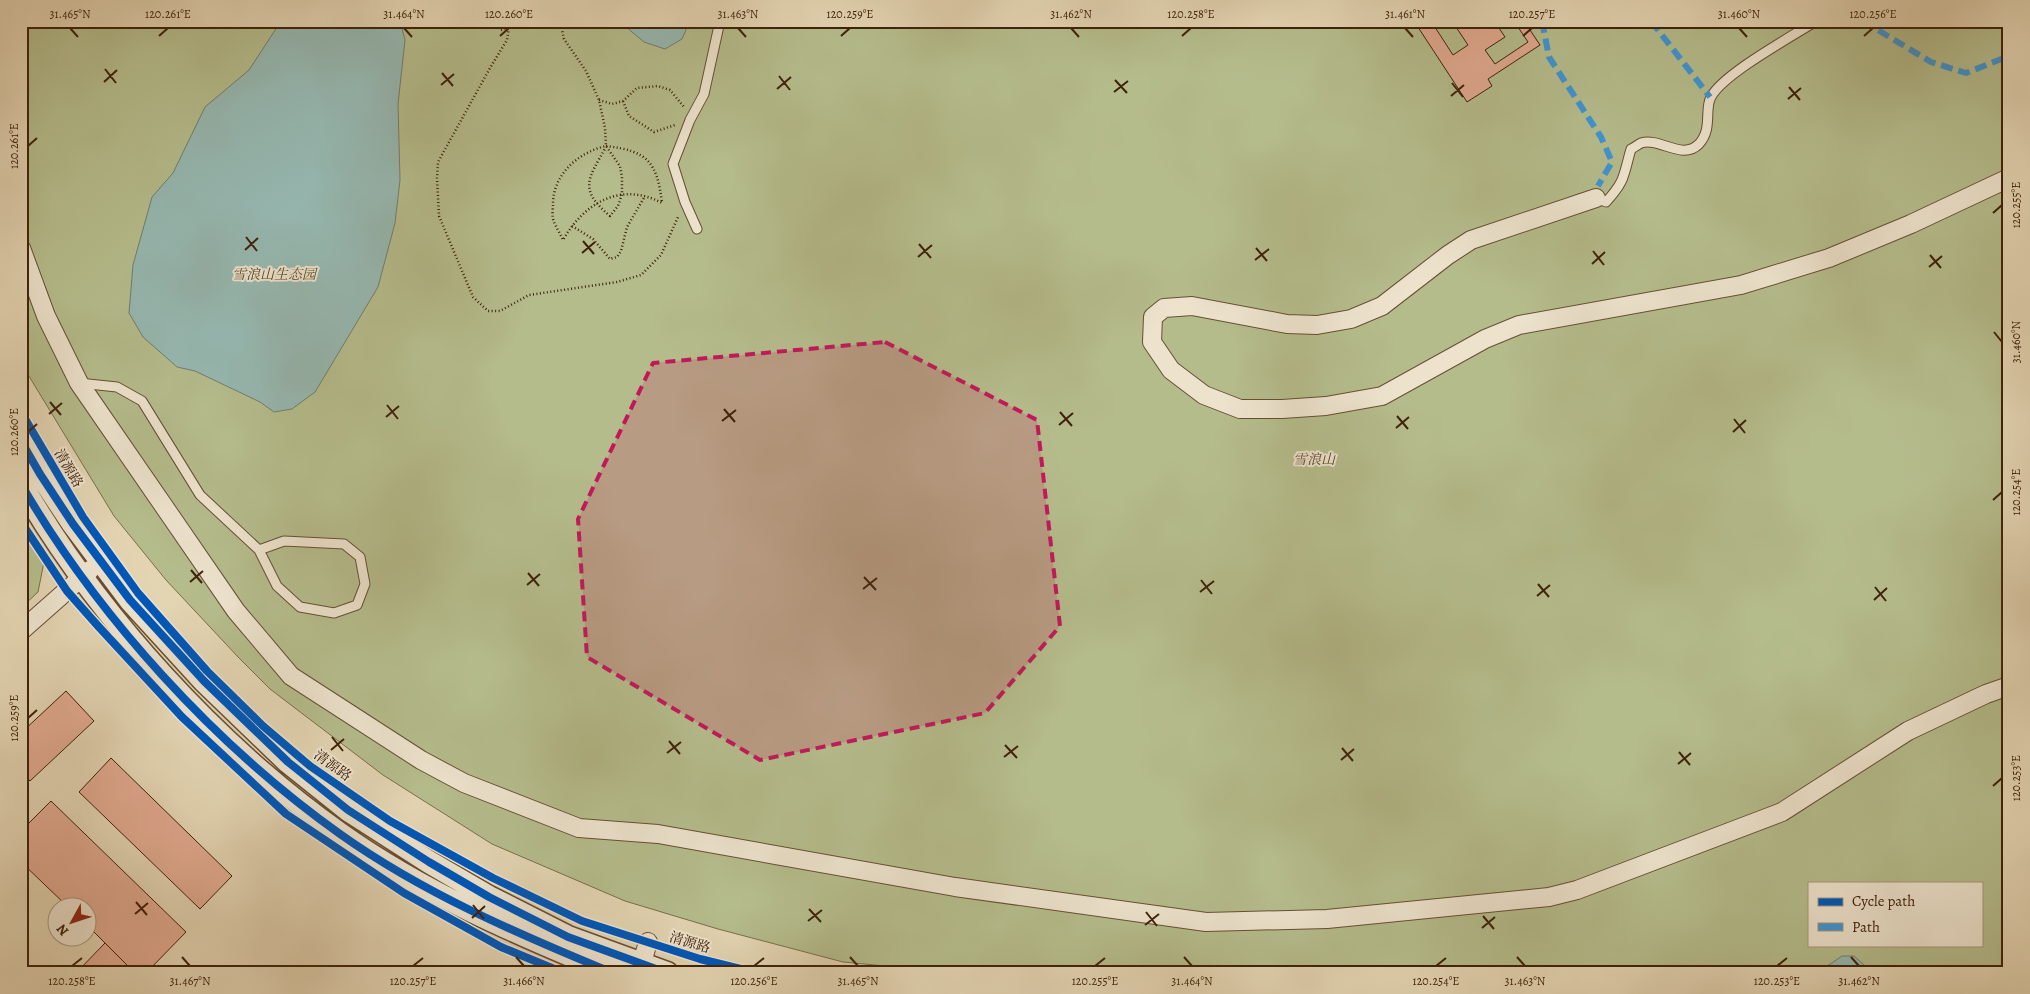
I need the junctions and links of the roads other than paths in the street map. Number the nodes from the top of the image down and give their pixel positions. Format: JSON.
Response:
{"nodes":[{"id":1,"x":720,"y":21,"type":"edge"},
{"id":2,"x":1816,"y":21,"type":"edge"},
{"id":3,"x":2009,"y":178,"type":"edge"},
{"id":4,"x":1596,"y":198,"type":"joint"},
{"id":5,"x":697,"y":229,"type":"dead end"},
{"id":6,"x":21,"y":248,"type":"edge"},
{"id":7,"x":79,"y":383,"type":"junction"},
{"id":8,"x":21,"y":441,"type":"edge"},
{"id":9,"x":21,"y":484,"type":"edge"},
{"id":10,"x":260,"y":550,"type":"junction"},
{"id":11,"x":100,"y":561,"type":"junction"},
{"id":12,"x":82,"y":577,"type":"junction"},
{"id":13,"x":21,"y":632,"type":"edge"},
{"id":14,"x":2009,"y":686,"type":"edge"},
{"id":15,"x":648,"y":942,"type":"dead end"},
{"id":16,"x":640,"y":968,"type":"edge"},
{"id":17,"x":613,"y":973,"type":"edge"},
{"id":18,"x":667,"y":973,"type":"edge"}],
"edges":[{"from":1,"to":5,"type":"lane"},
{"from":2,"to":4,"type":"lane"},
{"from":3,"to":4,"type":"street"},
{"from":6,"to":7,"type":"street"},
{"from":7,"to":10,"type":"lane"},
{"from":7,"to":14,"type":"street"},
{"from":8,"to":11,"type":"street","name":"清源路"},
{"from":9,"to":12,"type":"street"},
{"from":10,"to":10,"type":"lane"},
{"from":11,"to":12,"type":"street"},
{"from":11,"to":16,"type":"street","name":"清源路"},
{"from":12,"to":13,"type":"street"},
{"from":12,"to":17,"type":"street"},
{"from":15,"to":16,"type":"street"},
{"from":16,"to":18,"type":"street","name":"清源路"}]}
